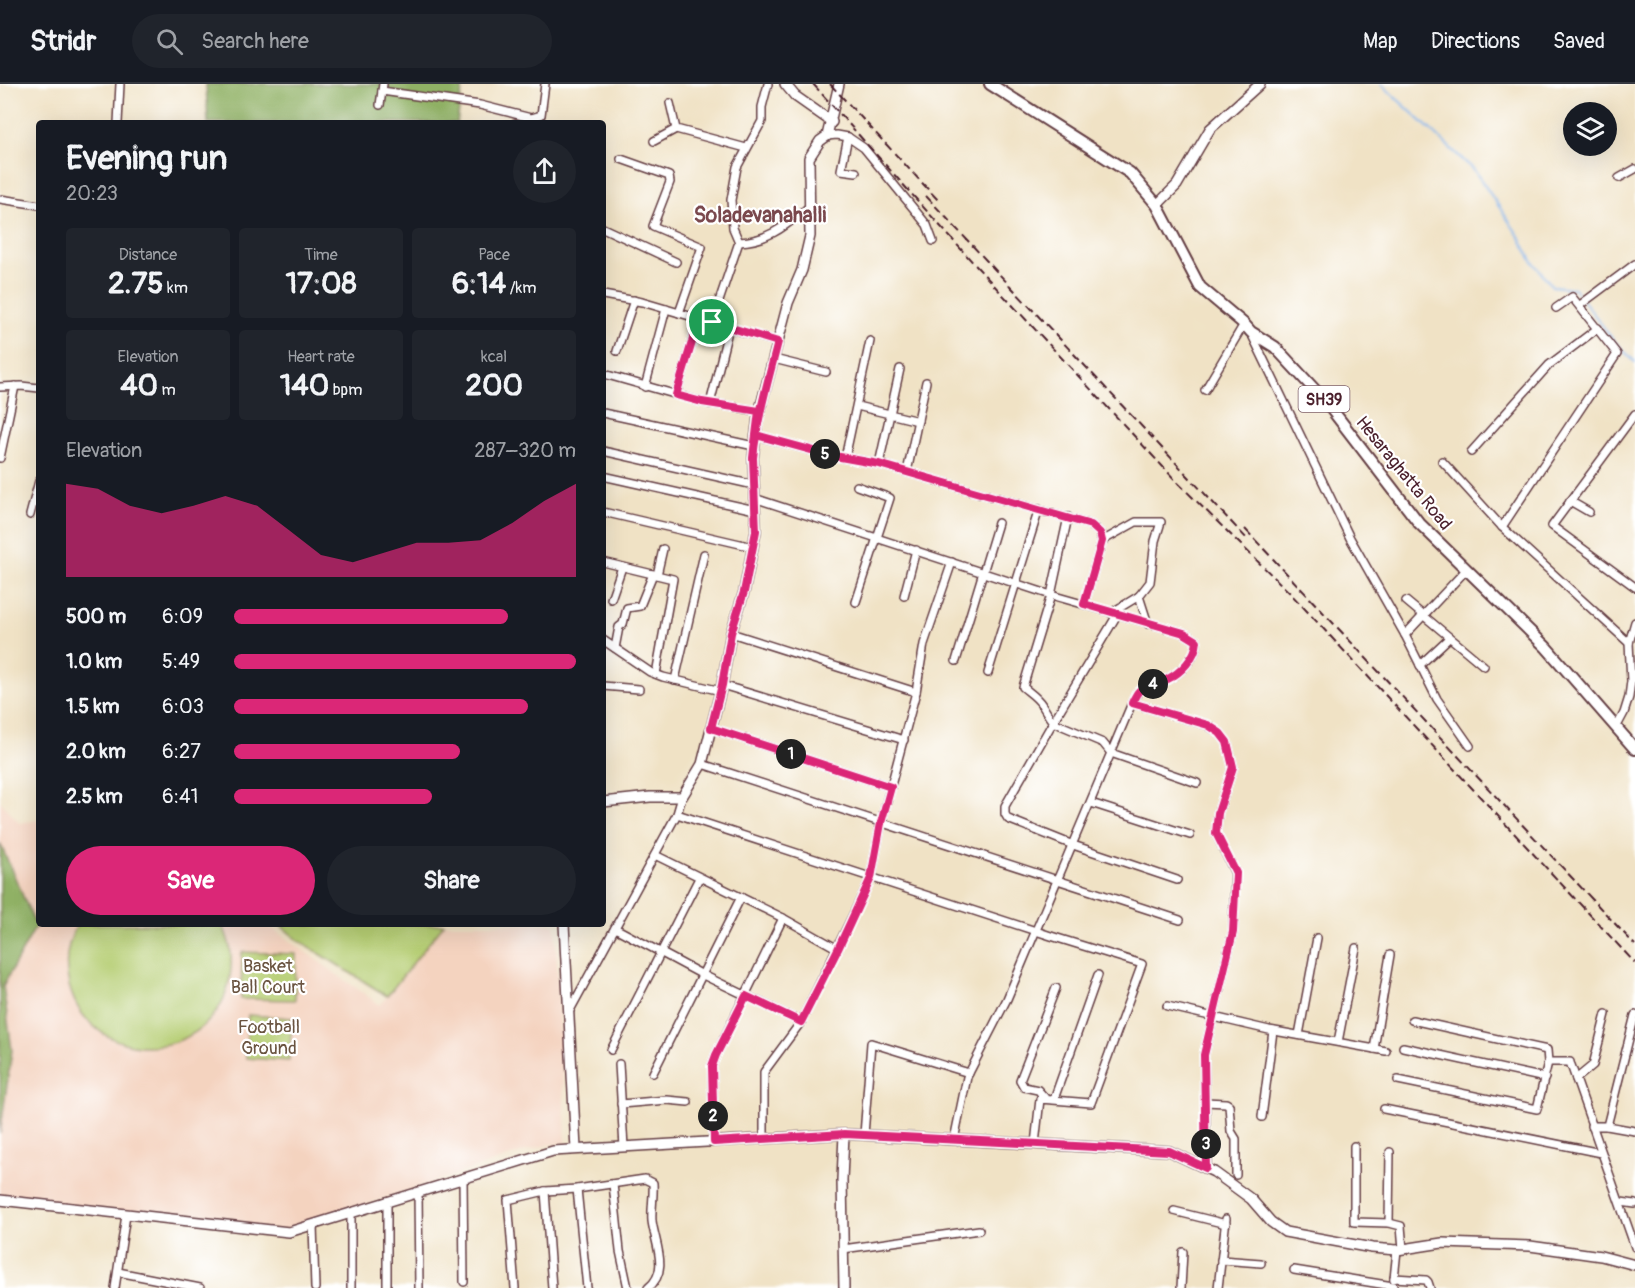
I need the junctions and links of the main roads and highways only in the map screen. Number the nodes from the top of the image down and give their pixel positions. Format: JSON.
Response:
{"nodes":[{"id":1,"x":990,"y":84,"type":"edge"},
{"id":2,"x":1635,"y":749,"type":"edge"}],
"edges":[{"from":1,"to":2,"type":"main road","name":"Hesaraghatta Road","number":"SH39"}]}
